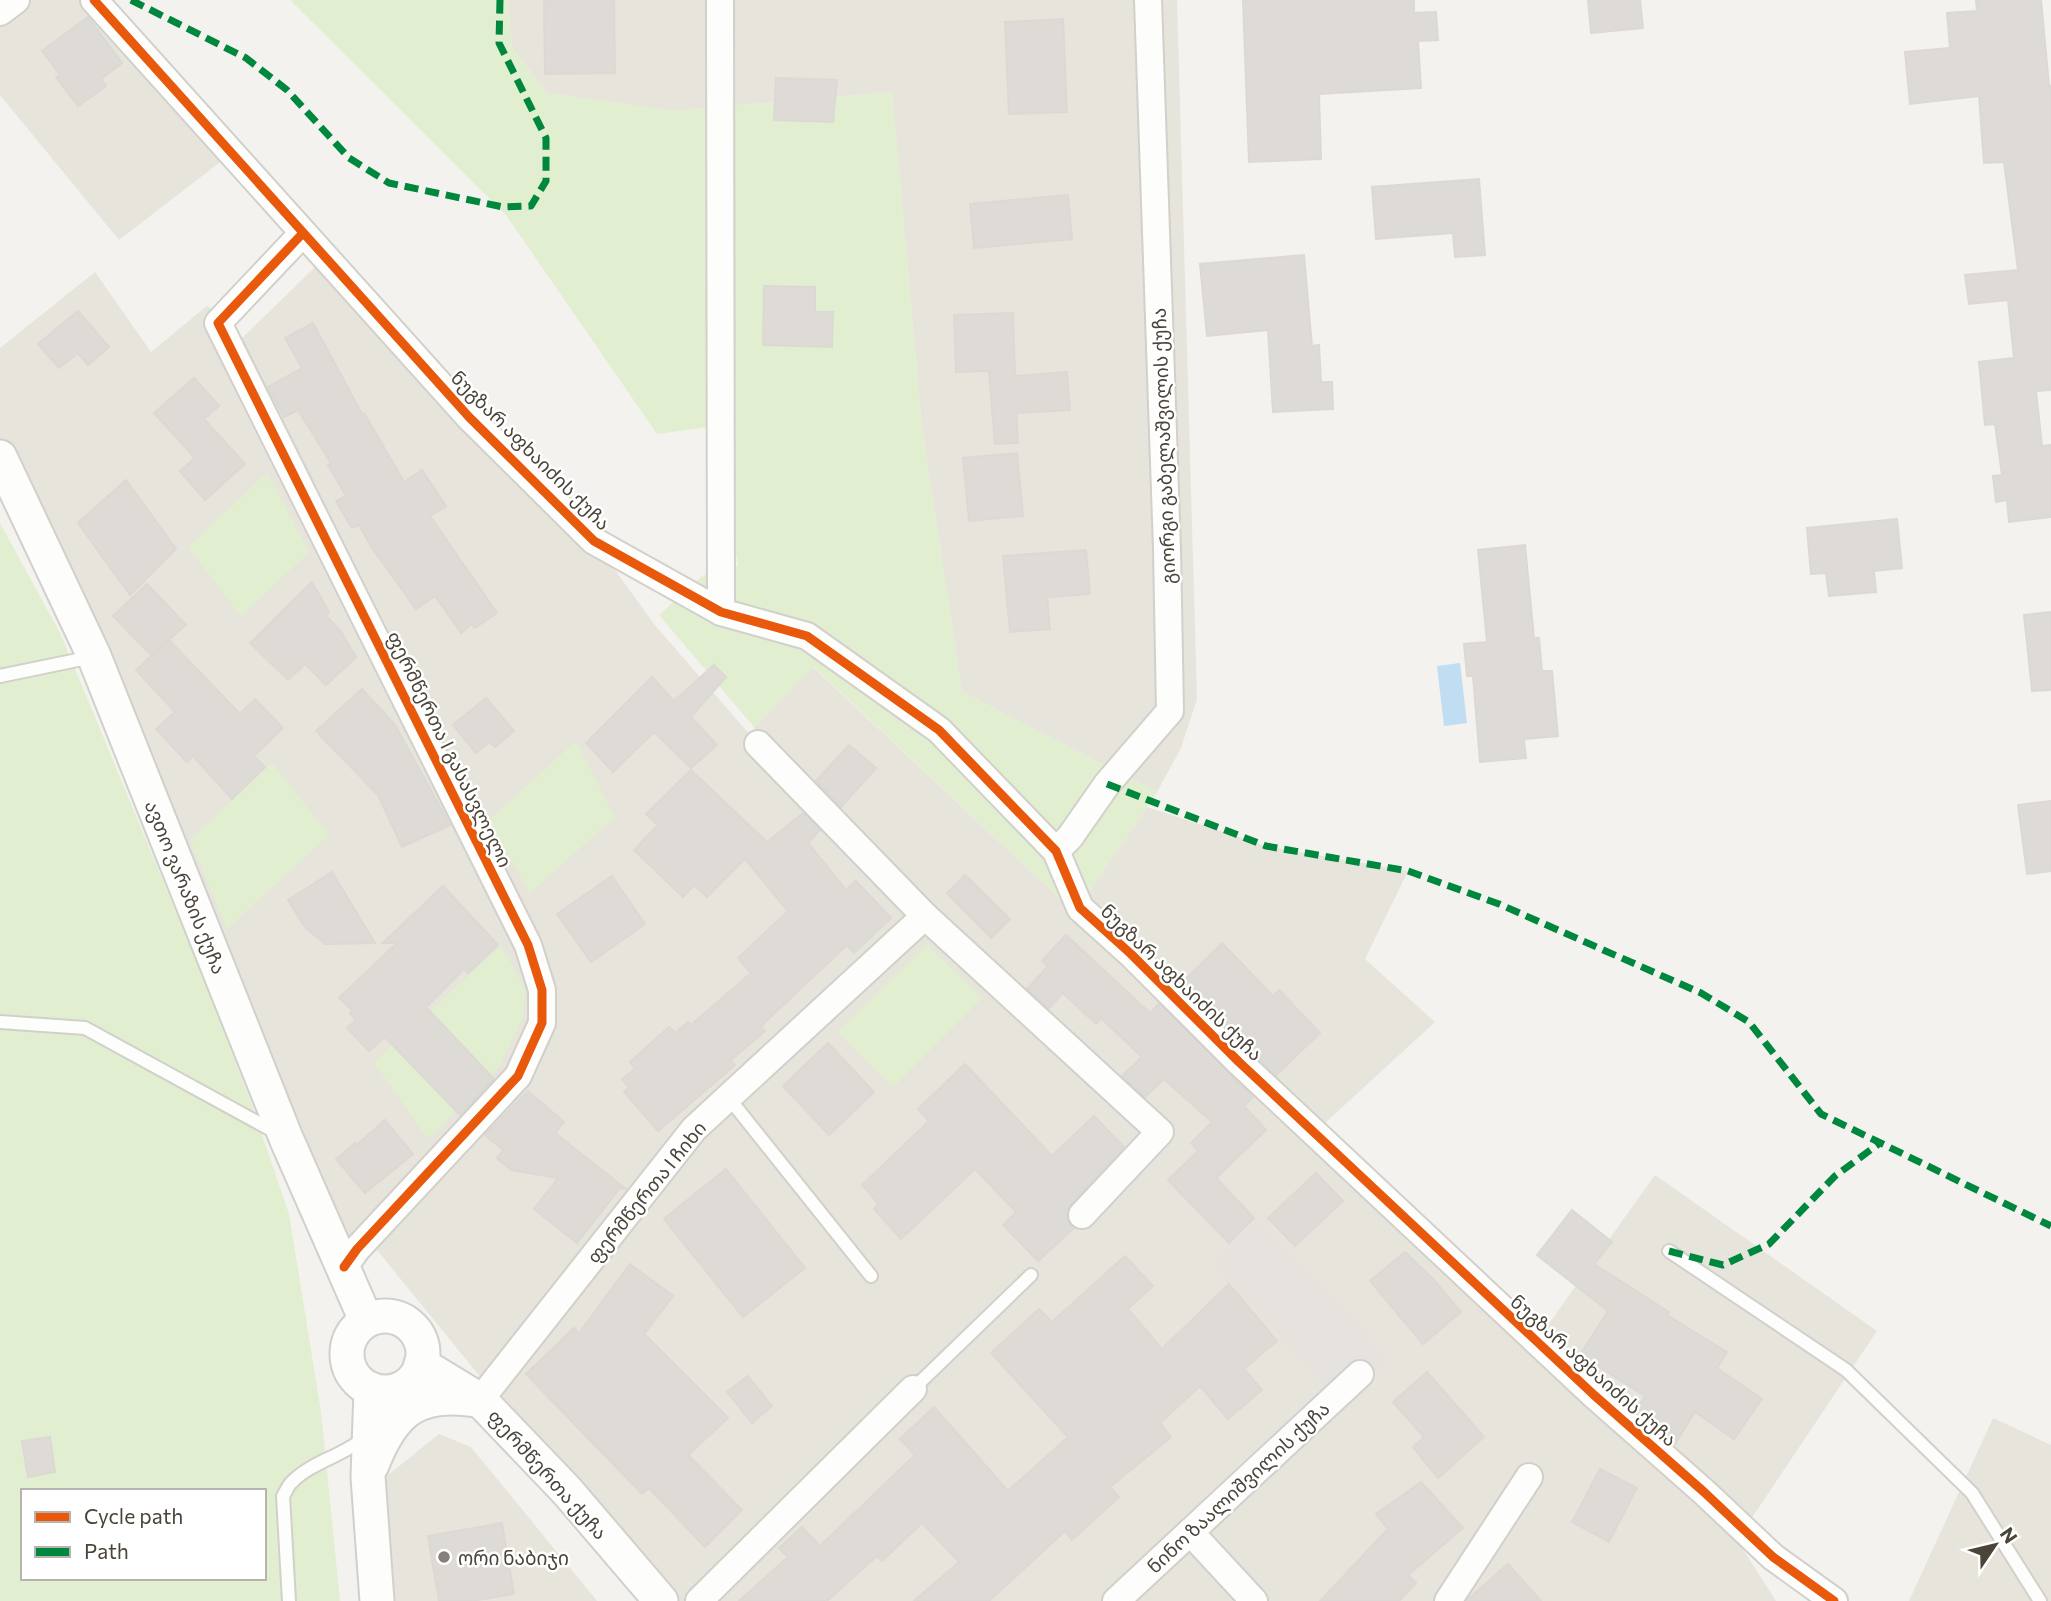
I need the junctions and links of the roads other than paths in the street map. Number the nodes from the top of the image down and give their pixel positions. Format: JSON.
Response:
{"nodes":[{"id":1,"x":16,"y":0,"type":"edge"},
{"id":2,"x":94,"y":0,"type":"edge"},
{"id":3,"x":720,"y":0,"type":"edge"},
{"id":4,"x":1148,"y":0,"type":"edge"},
{"id":5,"x":0,"y":12,"type":"edge"},
{"id":6,"x":303,"y":233,"type":"junction"},
{"id":7,"x":0,"y":457,"type":"edge"},
{"id":8,"x":721,"y":612,"type":"junction"},
{"id":9,"x":94,"y":656,"type":"junction"},
{"id":10,"x":0,"y":676,"type":"edge"},
{"id":11,"x":758,"y":744,"type":"dead end"},
{"id":12,"x":1056,"y":851,"type":"junction"},
{"id":13,"x":925,"y":916,"type":"junction"},
{"id":14,"x":0,"y":1022,"type":"edge"},
{"id":15,"x":728,"y":1097,"type":"junction"},
{"id":16,"x":286,"y":1138,"type":"junction"},
{"id":17,"x":1082,"y":1215,"type":"dead end"},
{"id":18,"x":1669,"y":1251,"type":"dead end"},
{"id":19,"x":344,"y":1268,"type":"junction"},
{"id":20,"x":1031,"y":1275,"type":"dead end"},
{"id":21,"x":871,"y":1276,"type":"dead end"},
{"id":22,"x":366,"y":1320,"type":"junction"},
{"id":23,"x":421,"y":1364,"type":"junction"},
{"id":24,"x":1360,"y":1374,"type":"dead end"},
{"id":25,"x":371,"y":1389,"type":"junction"},
{"id":26,"x":913,"y":1389,"type":"joint"},
{"id":27,"x":480,"y":1400,"type":"junction"},
{"id":28,"x":368,"y":1434,"type":"junction"},
{"id":29,"x":368,"y":1477,"type":"junction"},
{"id":30,"x":1530,"y":1477,"type":"dead end"},
{"id":31,"x":1190,"y":1532,"type":"junction"},
{"id":32,"x":289,"y":1601,"type":"edge"},
{"id":33,"x":377,"y":1601,"type":"edge"},
{"id":34,"x":661,"y":1601,"type":"edge"},
{"id":35,"x":699,"y":1601,"type":"edge"},
{"id":36,"x":1115,"y":1601,"type":"edge"},
{"id":37,"x":1254,"y":1601,"type":"edge"},
{"id":38,"x":1448,"y":1601,"type":"edge"},
{"id":39,"x":1834,"y":1601,"type":"edge"},
{"id":40,"x":2040,"y":1601,"type":"edge"}],
"edges":[{"from":1,"to":5,"type":"street"},
{"from":2,"to":6,"type":"street","name":"ნუგზარ აფხაიძის ქუჩა"},
{"from":3,"to":8,"type":"street"},
{"from":4,"to":12,"type":"street","name":"გიორგი გაბელაშვილის ქუჩა"},
{"from":6,"to":8,"type":"street","name":"ნუგზარ აფხაიძის ქუჩა"},
{"from":6,"to":19,"type":"street","name":"ფერმწერთა I გასასვლელი"},
{"from":7,"to":9,"type":"street","name":"ავთო ვარაზის ქუჩა"},
{"from":8,"to":12,"type":"street","name":"ნუგზარ აფხაიძის ქუჩა"},
{"from":9,"to":10,"type":"lane"},
{"from":9,"to":16,"type":"street","name":"ავთო ვარაზის ქუჩა"},
{"from":11,"to":13,"type":"street"},
{"from":12,"to":39,"type":"street","name":"ნუგზარ აფხაიძის ქუჩა"},
{"from":13,"to":15,"type":"street","name":"ფერმწერთა I ჩიხი"},
{"from":13,"to":17,"type":"street"},
{"from":14,"to":16,"type":"lane"},
{"from":15,"to":21,"type":"lane"},
{"from":15,"to":27,"type":"street","name":"ფერმწერთა I ჩიხი"},
{"from":16,"to":19,"type":"street","name":"ავთო ვარაზის ქუჩა"},
{"from":18,"to":40,"type":"lane"},
{"from":19,"to":22,"type":"street","name":"ავთო ვარაზის ქუჩა"},
{"from":20,"to":26,"type":"lane"},
{"from":22,"to":23,"type":"street"},
{"from":22,"to":25,"type":"street"},
{"from":23,"to":25,"type":"street"},
{"from":23,"to":27,"type":"street","name":"ფერმწერთა ქუჩა"},
{"from":24,"to":31,"type":"street","name":"ნინო ზაალიშვილის ქუჩა"},
{"from":25,"to":28,"type":"street"},
{"from":26,"to":35,"type":"street"},
{"from":27,"to":29,"type":"street"},
{"from":27,"to":34,"type":"street","name":"ფერმწერთა ქუჩა"},
{"from":28,"to":29,"type":"street"},
{"from":28,"to":32,"type":"lane"},
{"from":29,"to":33,"type":"street"},
{"from":30,"to":38,"type":"street"},
{"from":31,"to":36,"type":"street","name":"ნინო ზაალიშვილის ქუჩა"},
{"from":31,"to":37,"type":"street"}]}
